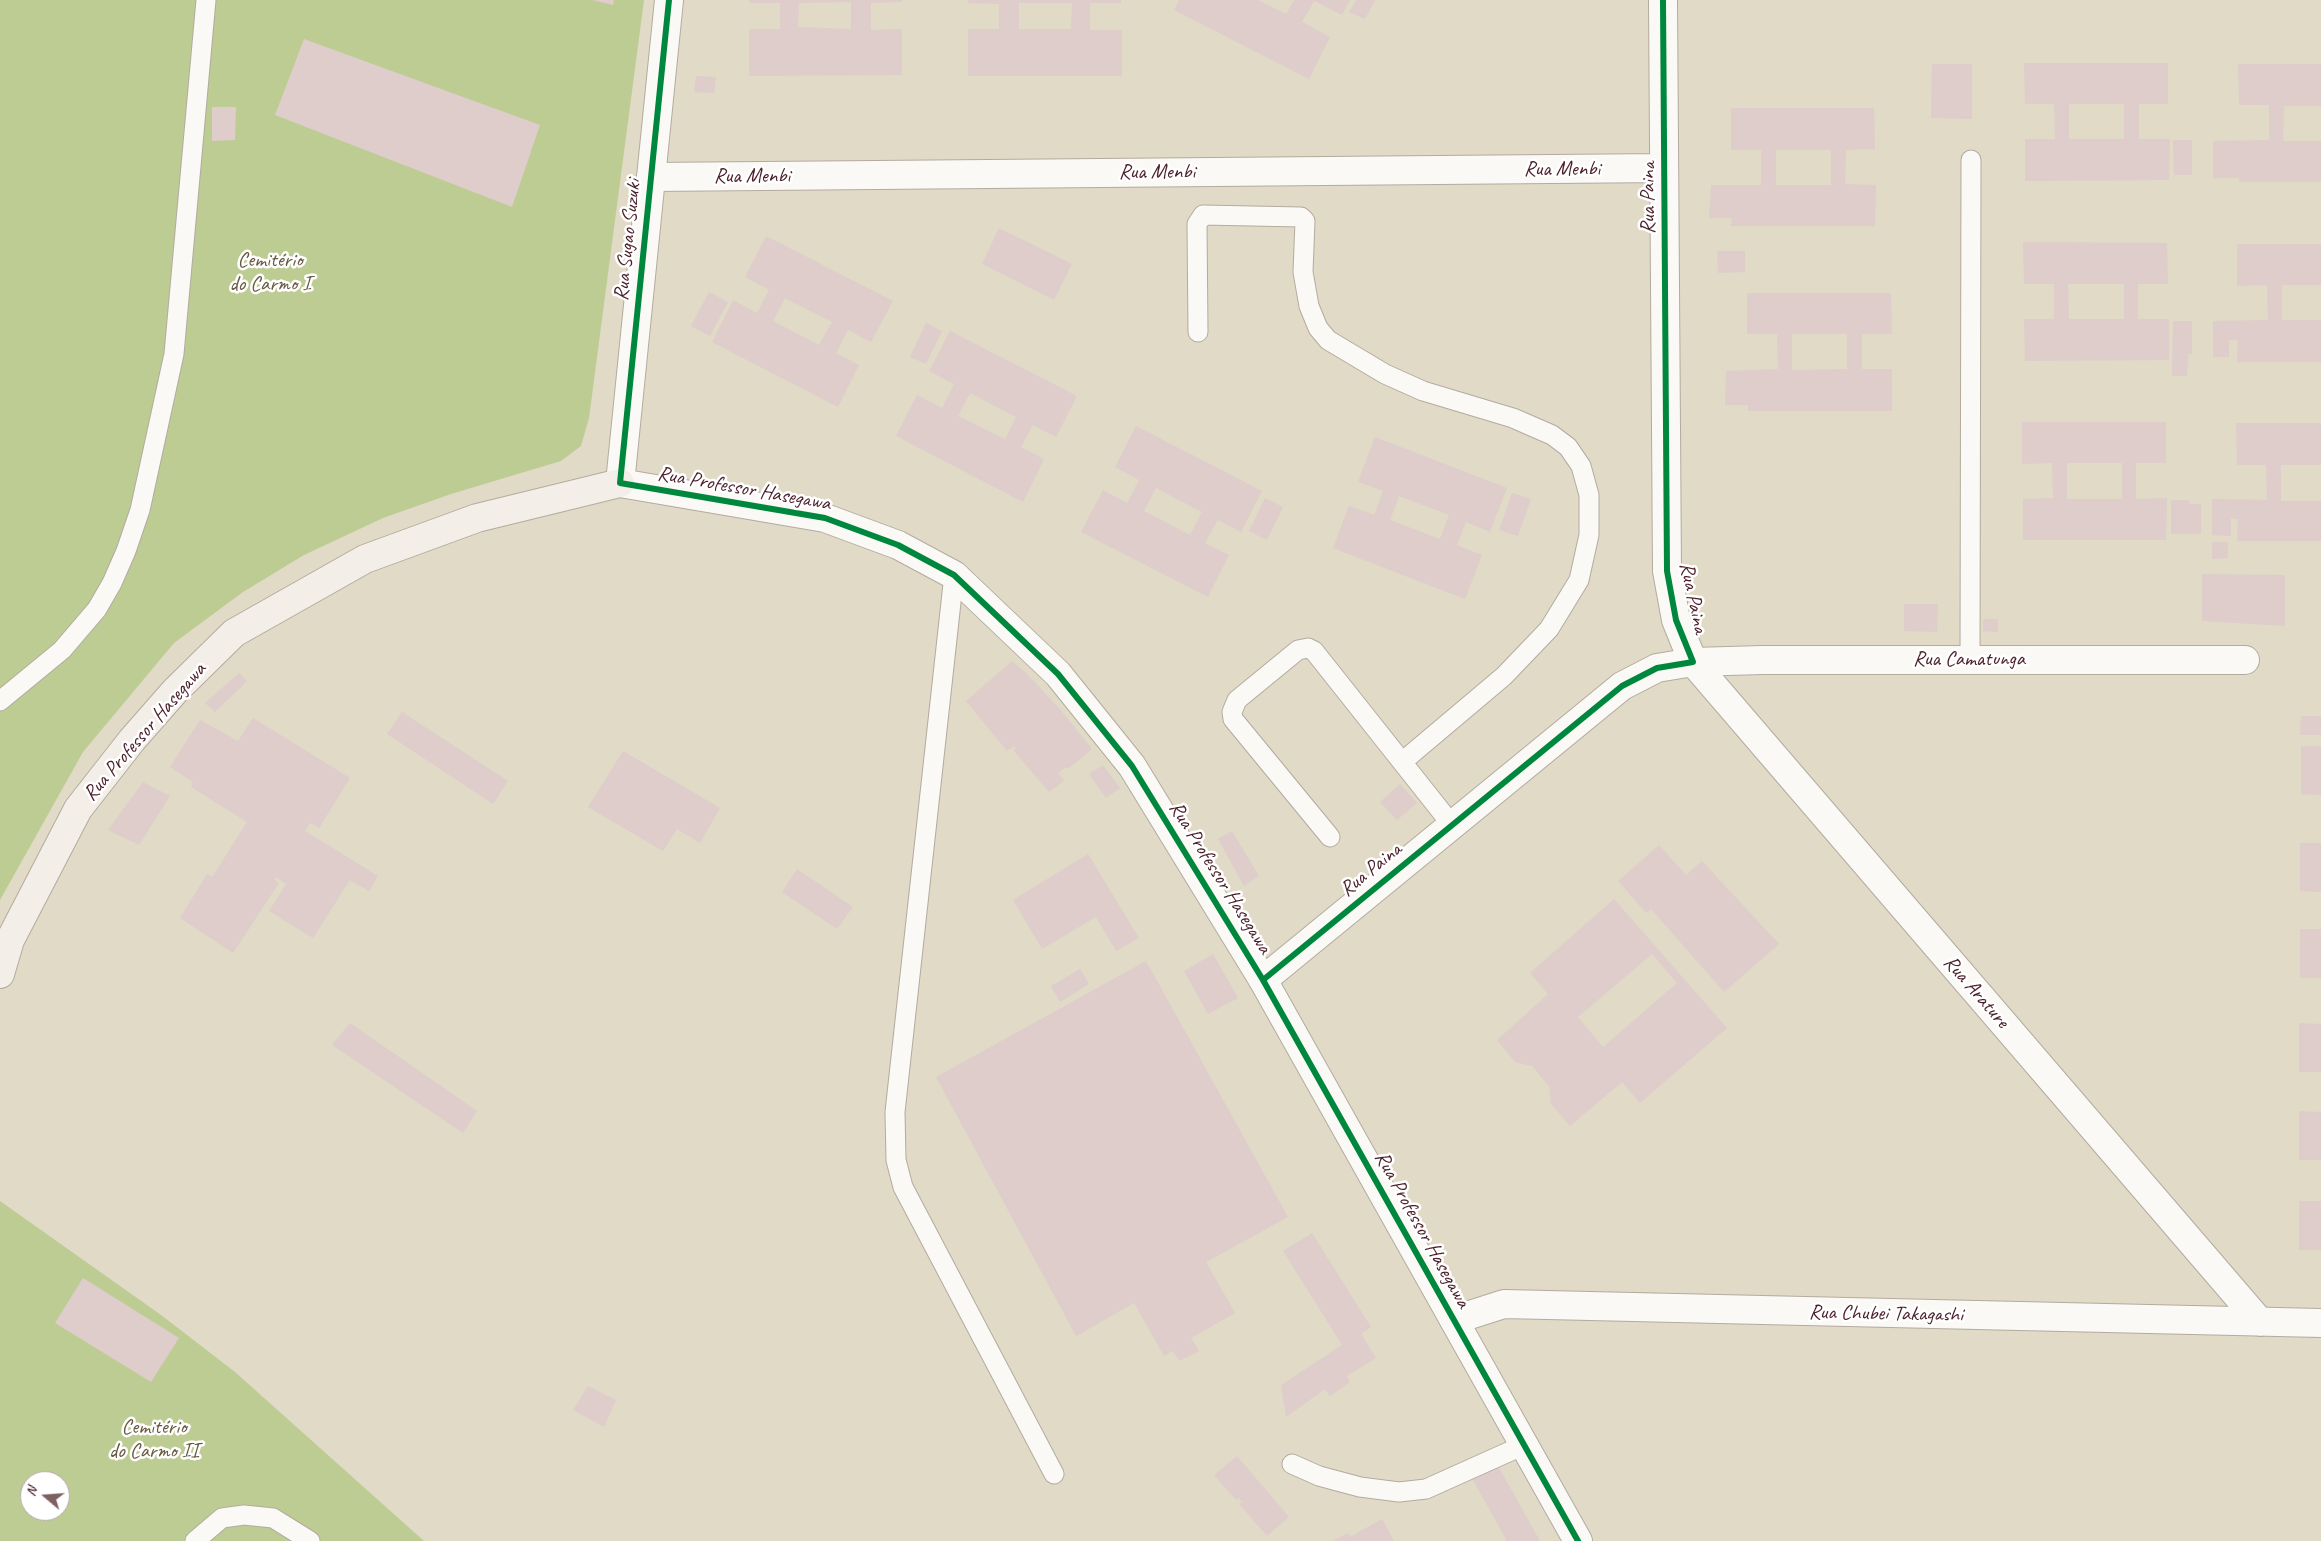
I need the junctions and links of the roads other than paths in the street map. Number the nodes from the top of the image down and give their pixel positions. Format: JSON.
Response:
{"nodes":[{"id":1,"x":206,"y":0,"type":"edge"},
{"id":2,"x":669,"y":0,"type":"edge"},
{"id":3,"x":1663,"y":0,"type":"edge"},
{"id":4,"x":1971,"y":160,"type":"dead end"},
{"id":5,"x":1664,"y":168,"type":"junction"},
{"id":6,"x":651,"y":177,"type":"junction"},
{"id":7,"x":1198,"y":332,"type":"dead end"},
{"id":8,"x":620,"y":483,"type":"junction"},
{"id":9,"x":954,"y":575,"type":"junction"},
{"id":10,"x":1970,"y":659,"type":"junction"},
{"id":11,"x":2245,"y":660,"type":"dead end"},
{"id":12,"x":1693,"y":662,"type":"junction"},
{"id":13,"x":0,"y":701,"type":"edge"},
{"id":14,"x":1402,"y":762,"type":"junction"},
{"id":15,"x":1452,"y":825,"type":"junction"},
{"id":16,"x":1330,"y":837,"type":"dead end"},
{"id":17,"x":0,"y":974,"type":"edge"},
{"id":18,"x":1263,"y":980,"type":"junction"},
{"id":19,"x":1454,"y":1320,"type":"junction"},
{"id":20,"x":2260,"y":1322,"type":"junction"},
{"id":21,"x":2321,"y":1323,"type":"edge"},
{"id":22,"x":1524,"y":1445,"type":"junction"},
{"id":23,"x":1292,"y":1464,"type":"dead end"},
{"id":24,"x":1054,"y":1474,"type":"dead end"},
{"id":25,"x":195,"y":1541,"type":"edge"},
{"id":26,"x":310,"y":1541,"type":"edge"},
{"id":27,"x":1578,"y":1541,"type":"edge"}],
"edges":[{"from":1,"to":13,"type":"lane"},
{"from":2,"to":6,"type":"street","name":"Rua Sugao Suzuki"},
{"from":3,"to":5,"type":"street","name":"Rua Paina"},
{"from":4,"to":10,"type":"lane"},
{"from":5,"to":6,"type":"street","name":"Rua Menbi"},
{"from":5,"to":12,"type":"street","name":"Rua Paina"},
{"from":6,"to":8,"type":"street","name":"Rua Sugao Suzuki"},
{"from":7,"to":14,"type":"lane"},
{"from":8,"to":9,"type":"street","name":"Rua Professor Hasegawa"},
{"from":8,"to":17,"type":"main road","name":"Rua Professor Hasegawa"},
{"from":9,"to":18,"type":"street","name":"Rua Professor Hasegawa"},
{"from":9,"to":24,"type":"lane"},
{"from":10,"to":11,"type":"street","name":"Rua Camatunga"},
{"from":10,"to":12,"type":"street","name":"Rua Camatunga"},
{"from":12,"to":15,"type":"street","name":"Rua Paina"},
{"from":12,"to":20,"type":"street","name":"Rua Arature"},
{"from":14,"to":15,"type":"lane"},
{"from":14,"to":16,"type":"lane"},
{"from":15,"to":18,"type":"street","name":"Rua Paina"},
{"from":18,"to":19,"type":"street","name":"Rua Professor Hasegawa"},
{"from":19,"to":20,"type":"street","name":"Rua Chubei Takagashi"},
{"from":19,"to":22,"type":"street","name":"Rua Professor Hasegawa"},
{"from":20,"to":21,"type":"street","name":"Rua Chubei Takagashi"},
{"from":22,"to":23,"type":"lane"},
{"from":22,"to":27,"type":"street","name":"Rua Professor Hasegawa"},
{"from":25,"to":26,"type":"lane"}]}
